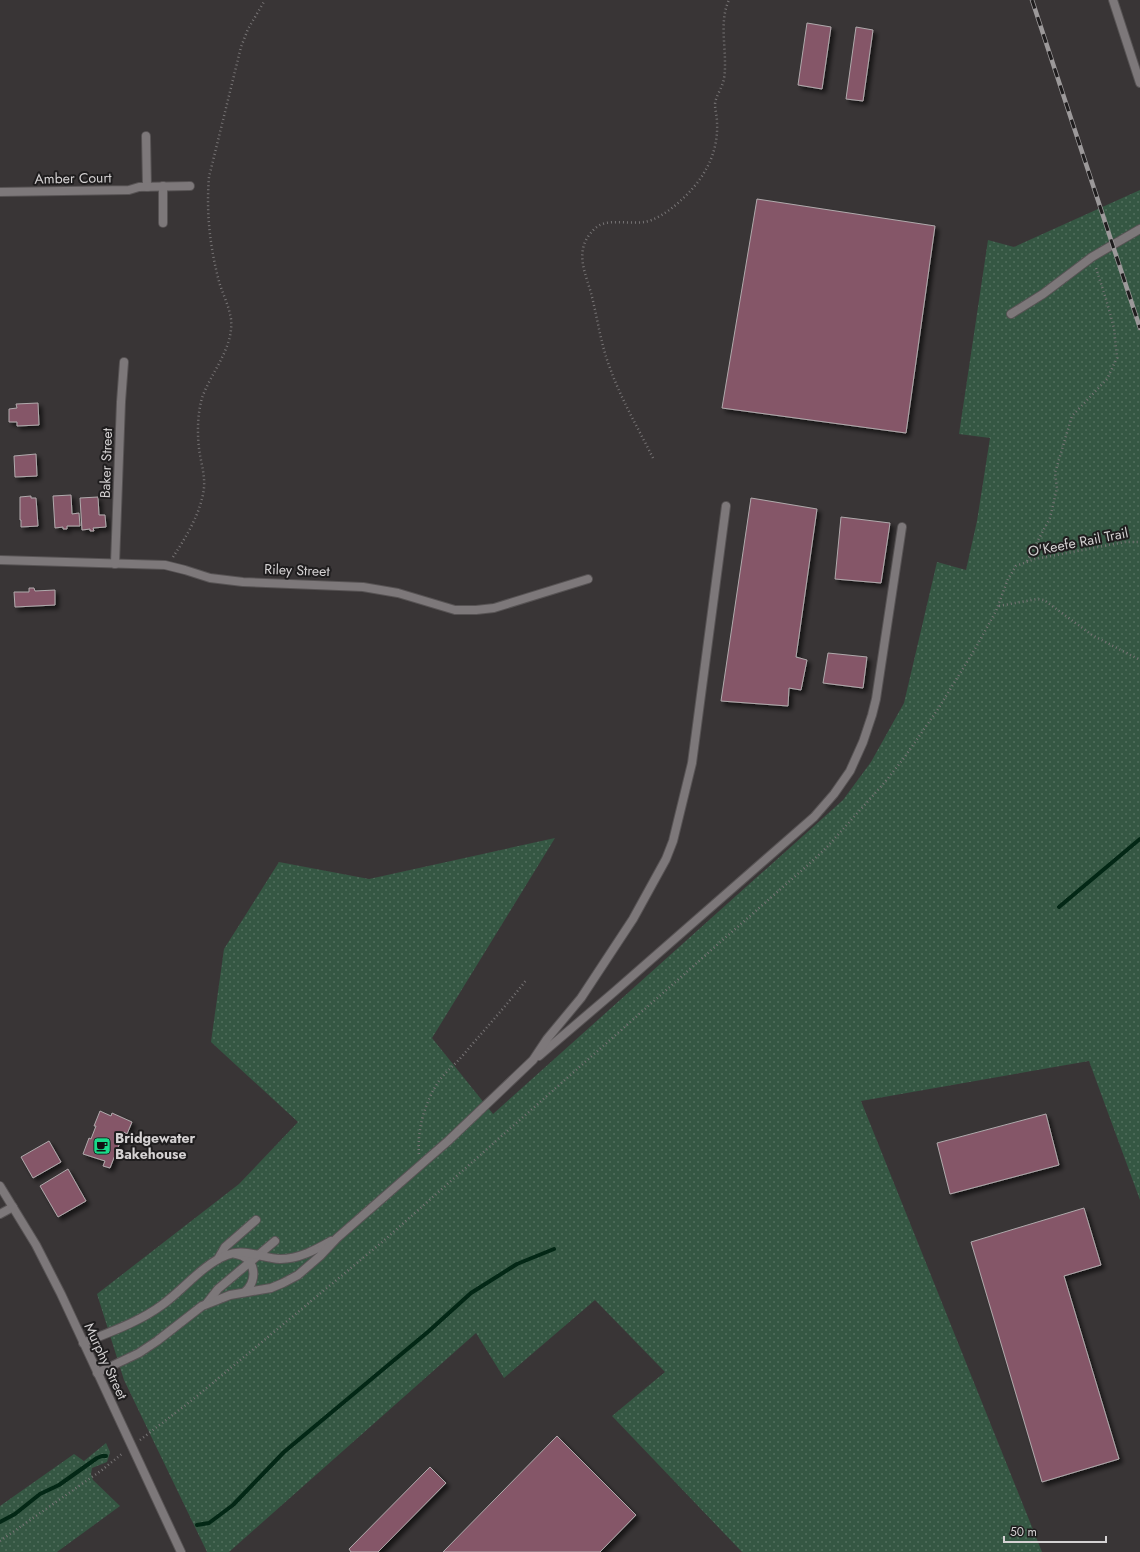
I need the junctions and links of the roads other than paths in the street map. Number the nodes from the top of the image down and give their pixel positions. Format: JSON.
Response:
{"nodes":[{"id":1,"x":1113,"y":0,"type":"edge"},
{"id":2,"x":1140,"y":83,"type":"edge"},
{"id":3,"x":146,"y":136,"type":"dead end"},
{"id":4,"x":163,"y":186,"type":"junction"},
{"id":5,"x":190,"y":186,"type":"dead end"},
{"id":6,"x":147,"y":187,"type":"junction"},
{"id":7,"x":0,"y":192,"type":"edge"},
{"id":8,"x":163,"y":223,"type":"dead end"},
{"id":9,"x":1140,"y":229,"type":"edge"},
{"id":10,"x":1011,"y":314,"type":"dead end"},
{"id":11,"x":124,"y":362,"type":"dead end"},
{"id":12,"x":726,"y":506,"type":"dead end"},
{"id":13,"x":902,"y":527,"type":"dead end"},
{"id":14,"x":0,"y":560,"type":"edge"},
{"id":15,"x":115,"y":564,"type":"junction"},
{"id":16,"x":588,"y":579,"type":"dead end"},
{"id":17,"x":533,"y":1060,"type":"junction"},
{"id":18,"x":0,"y":1186,"type":"edge"},
{"id":19,"x":13,"y":1207,"type":"junction"},
{"id":20,"x":0,"y":1214,"type":"edge"},
{"id":21,"x":256,"y":1220,"type":"dead end"},
{"id":22,"x":337,"y":1238,"type":"junction"},
{"id":23,"x":275,"y":1241,"type":"dead end"},
{"id":24,"x":231,"y":1254,"type":"junction"},
{"id":25,"x":258,"y":1255,"type":"junction"},
{"id":26,"x":218,"y":1259,"type":"junction"},
{"id":27,"x":250,"y":1262,"type":"junction"},
{"id":28,"x":245,"y":1292,"type":"junction"},
{"id":29,"x":206,"y":1304,"type":"junction"},
{"id":30,"x":83,"y":1343,"type":"junction"},
{"id":31,"x":97,"y":1373,"type":"junction"},
{"id":32,"x":181,"y":1552,"type":"edge"}],
"edges":[{"from":1,"to":2,"type":"street"},
{"from":3,"to":6,"type":"street"},
{"from":4,"to":5,"type":"street","name":"Amber Court"},
{"from":4,"to":6,"type":"street","name":"Amber Court"},
{"from":4,"to":8,"type":"street"},
{"from":6,"to":7,"type":"street","name":"Amber Court"},
{"from":9,"to":10,"type":"street"},
{"from":11,"to":15,"type":"street","name":"Baker Street"},
{"from":12,"to":17,"type":"street"},
{"from":13,"to":17,"type":"street"},
{"from":14,"to":15,"type":"street","name":"Riley Street"},
{"from":15,"to":16,"type":"street","name":"Riley Street"},
{"from":17,"to":22,"type":"street"},
{"from":18,"to":19,"type":"street","name":"Murphy Street"},
{"from":19,"to":20,"type":"street"},
{"from":19,"to":30,"type":"street","name":"Murphy Street"},
{"from":21,"to":26,"type":"street"},
{"from":22,"to":25,"type":"street"},
{"from":22,"to":28,"type":"street"},
{"from":23,"to":25,"type":"street"},
{"from":24,"to":25,"type":"street"},
{"from":24,"to":26,"type":"street"},
{"from":24,"to":27,"type":"street"},
{"from":25,"to":27,"type":"street"},
{"from":26,"to":30,"type":"street"},
{"from":27,"to":28,"type":"street"},
{"from":27,"to":29,"type":"street"},
{"from":28,"to":29,"type":"street"},
{"from":29,"to":31,"type":"street"},
{"from":30,"to":31,"type":"street","name":"Murphy Street"},
{"from":31,"to":32,"type":"street","name":"Murphy Street"}]}
